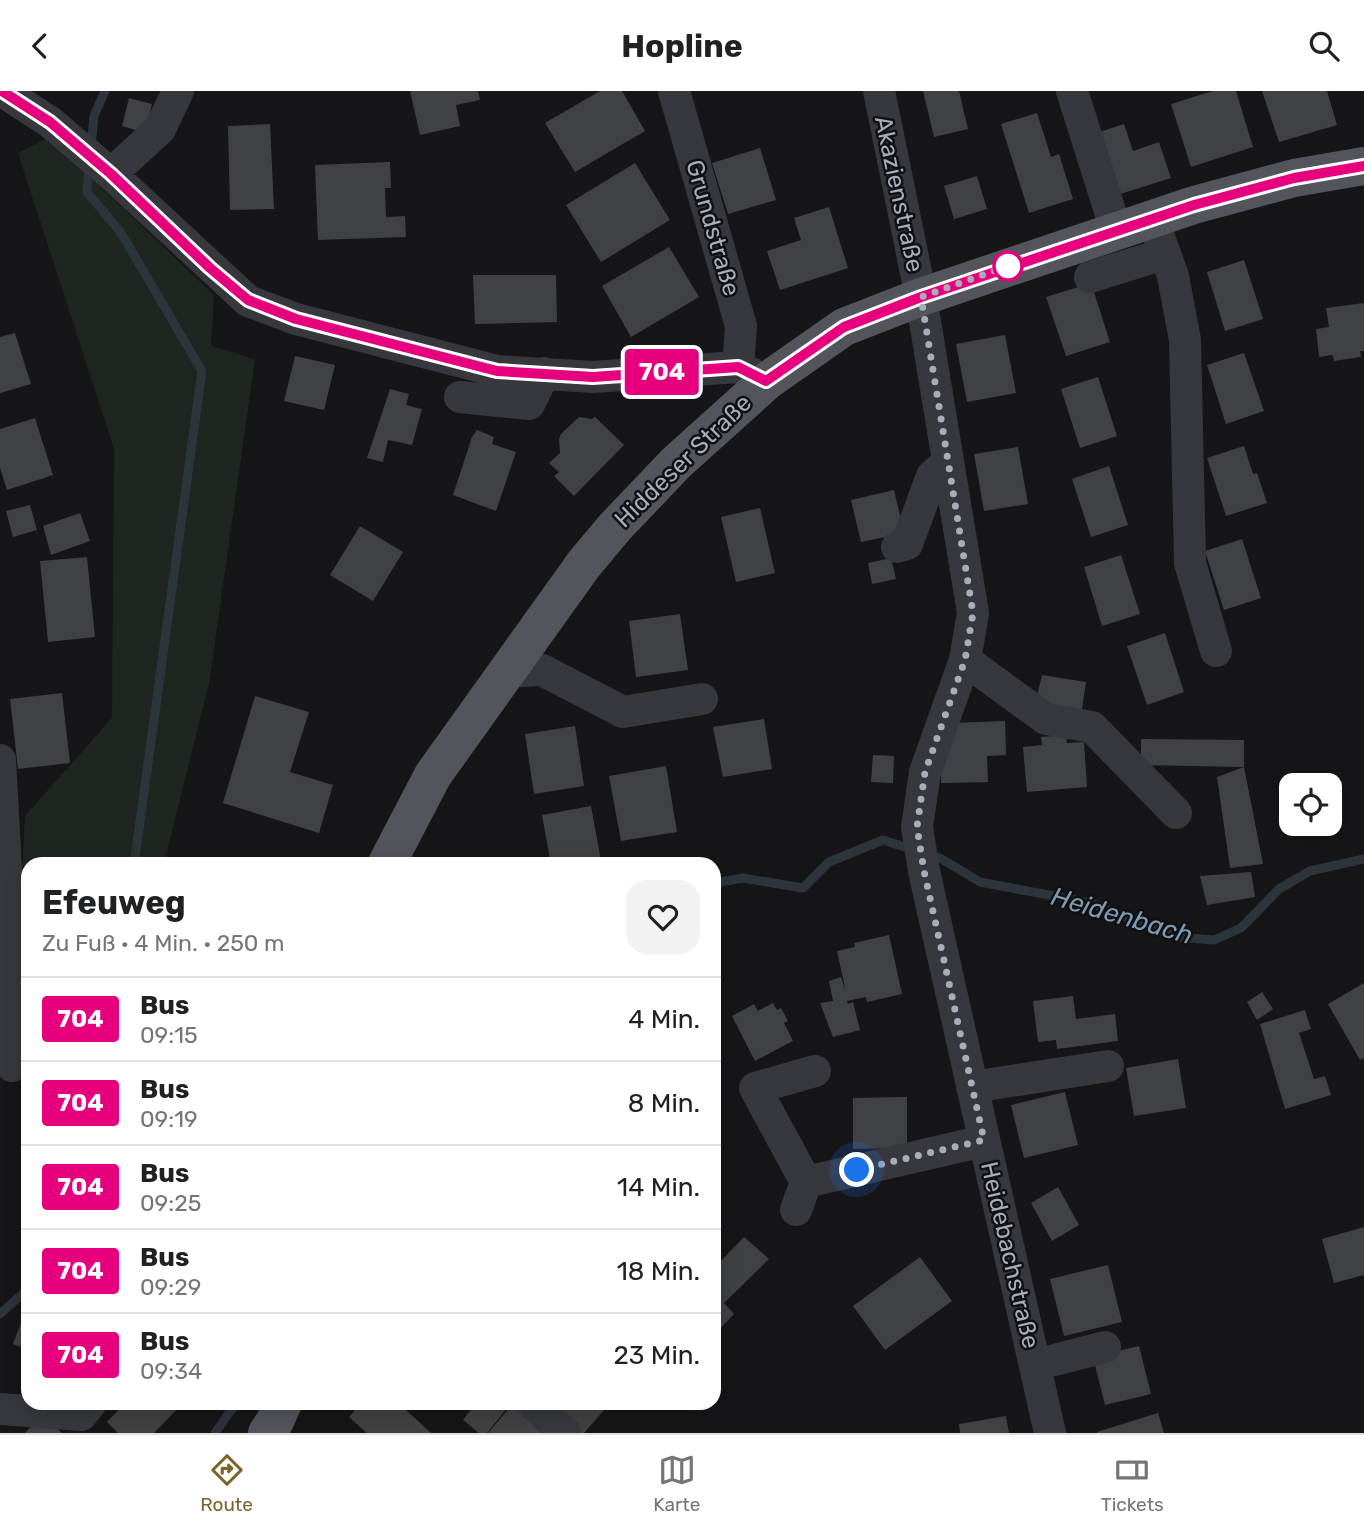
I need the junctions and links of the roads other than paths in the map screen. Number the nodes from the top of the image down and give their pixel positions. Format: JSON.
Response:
{"nodes":[{"id":1,"x":2,"y":91,"type":"edge"},
{"id":2,"x":178,"y":91,"type":"edge"},
{"id":3,"x":674,"y":91,"type":"edge"},
{"id":4,"x":879,"y":91,"type":"edge"},
{"id":5,"x":1072,"y":91,"type":"edge"},
{"id":6,"x":1364,"y":166,"type":"edge"},
{"id":7,"x":111,"y":174,"type":"junction"},
{"id":8,"x":1152,"y":218,"type":"junction"},
{"id":9,"x":1116,"y":230,"type":"junction"},
{"id":10,"x":1164,"y":254,"type":"junction"},
{"id":11,"x":1090,"y":277,"type":"dead end"},
{"id":12,"x":921,"y":297,"type":"junction"},
{"id":13,"x":544,"y":373,"type":"junction"},
{"id":14,"x":752,"y":374,"type":"junction"},
{"id":15,"x":460,"y":397,"type":"dead end"},
{"id":16,"x":948,"y":462,"type":"junction"},
{"id":17,"x":897,"y":547,"type":"dead end"},
{"id":18,"x":1216,"y":651,"type":"dead end"},
{"id":19,"x":965,"y":660,"type":"junction"},
{"id":20,"x":505,"y":672,"type":"junction"},
{"id":21,"x":702,"y":699,"type":"dead end"},
{"id":22,"x":0,"y":760,"type":"edge"},
{"id":23,"x":1176,"y":813,"type":"dead end"},
{"id":24,"x":390,"y":857,"type":"edge"},
{"id":25,"x":19,"y":928,"type":"edge"},
{"id":26,"x":1074,"y":1055,"type":"dead end"},
{"id":27,"x":12,"y":1066,"type":"dead end"},
{"id":28,"x":1108,"y":1066,"type":"dead end"},
{"id":29,"x":815,"y":1071,"type":"dead end"},
{"id":30,"x":970,"y":1078,"type":"junction"},
{"id":31,"x":984,"y":1140,"type":"junction"},
{"id":32,"x":1105,"y":1347,"type":"dead end"},
{"id":33,"x":1035,"y":1364,"type":"junction"},
{"id":34,"x":0,"y":1409,"type":"edge"},
{"id":35,"x":85,"y":1410,"type":"edge"},
{"id":36,"x":279,"y":1410,"type":"edge"},
{"id":37,"x":540,"y":1410,"type":"edge"},
{"id":38,"x":267,"y":1433,"type":"edge"},
{"id":39,"x":565,"y":1433,"type":"edge"},
{"id":40,"x":1050,"y":1433,"type":"edge"}],
"edges":[{"from":1,"to":7,"type":"street"},
{"from":2,"to":7,"type":"street"},
{"from":3,"to":14,"type":"street","name":"Grundstraße"},
{"from":4,"to":12,"type":"street","name":"Akazienstraße"},
{"from":5,"to":9,"type":"street"},
{"from":6,"to":8,"type":"main road","name":"Hiddeser Straße"},
{"from":7,"to":13,"type":"street"},
{"from":8,"to":9,"type":"main road","name":"Hiddeser Straße"},
{"from":8,"to":10,"type":"street"},
{"from":9,"to":12,"type":"main road","name":"Hiddeser Straße"},
{"from":10,"to":11,"type":"street"},
{"from":10,"to":18,"type":"street"},
{"from":12,"to":14,"type":"main road","name":"Hiddeser Straße"},
{"from":12,"to":16,"type":"street","name":"Heidebachstraße"},
{"from":13,"to":14,"type":"street"},
{"from":13,"to":15,"type":"street"},
{"from":14,"to":20,"type":"main road","name":"Hiddeser Straße"},
{"from":16,"to":17,"type":"street"},
{"from":16,"to":19,"type":"street","name":"Heidebachstraße"},
{"from":19,"to":23,"type":"street"},
{"from":19,"to":30,"type":"street","name":"Heidebachstraße"},
{"from":20,"to":21,"type":"street"},
{"from":20,"to":24,"type":"main road","name":"Hiddeser Straße"},
{"from":22,"to":25,"type":"street"},
{"from":25,"to":27,"type":"street"},
{"from":26,"to":30,"type":"street"},
{"from":28,"to":30,"type":"street"},
{"from":29,"to":31,"type":"street"},
{"from":30,"to":31,"type":"street","name":"Heidebachstraße"},
{"from":31,"to":33,"type":"street","name":"Heidebachstraße"},
{"from":32,"to":33,"type":"street"},
{"from":33,"to":40,"type":"street","name":"Heidebachstraße"},
{"from":34,"to":35,"type":"street"},
{"from":36,"to":38,"type":"main road"},
{"from":37,"to":39,"type":"street"}]}
